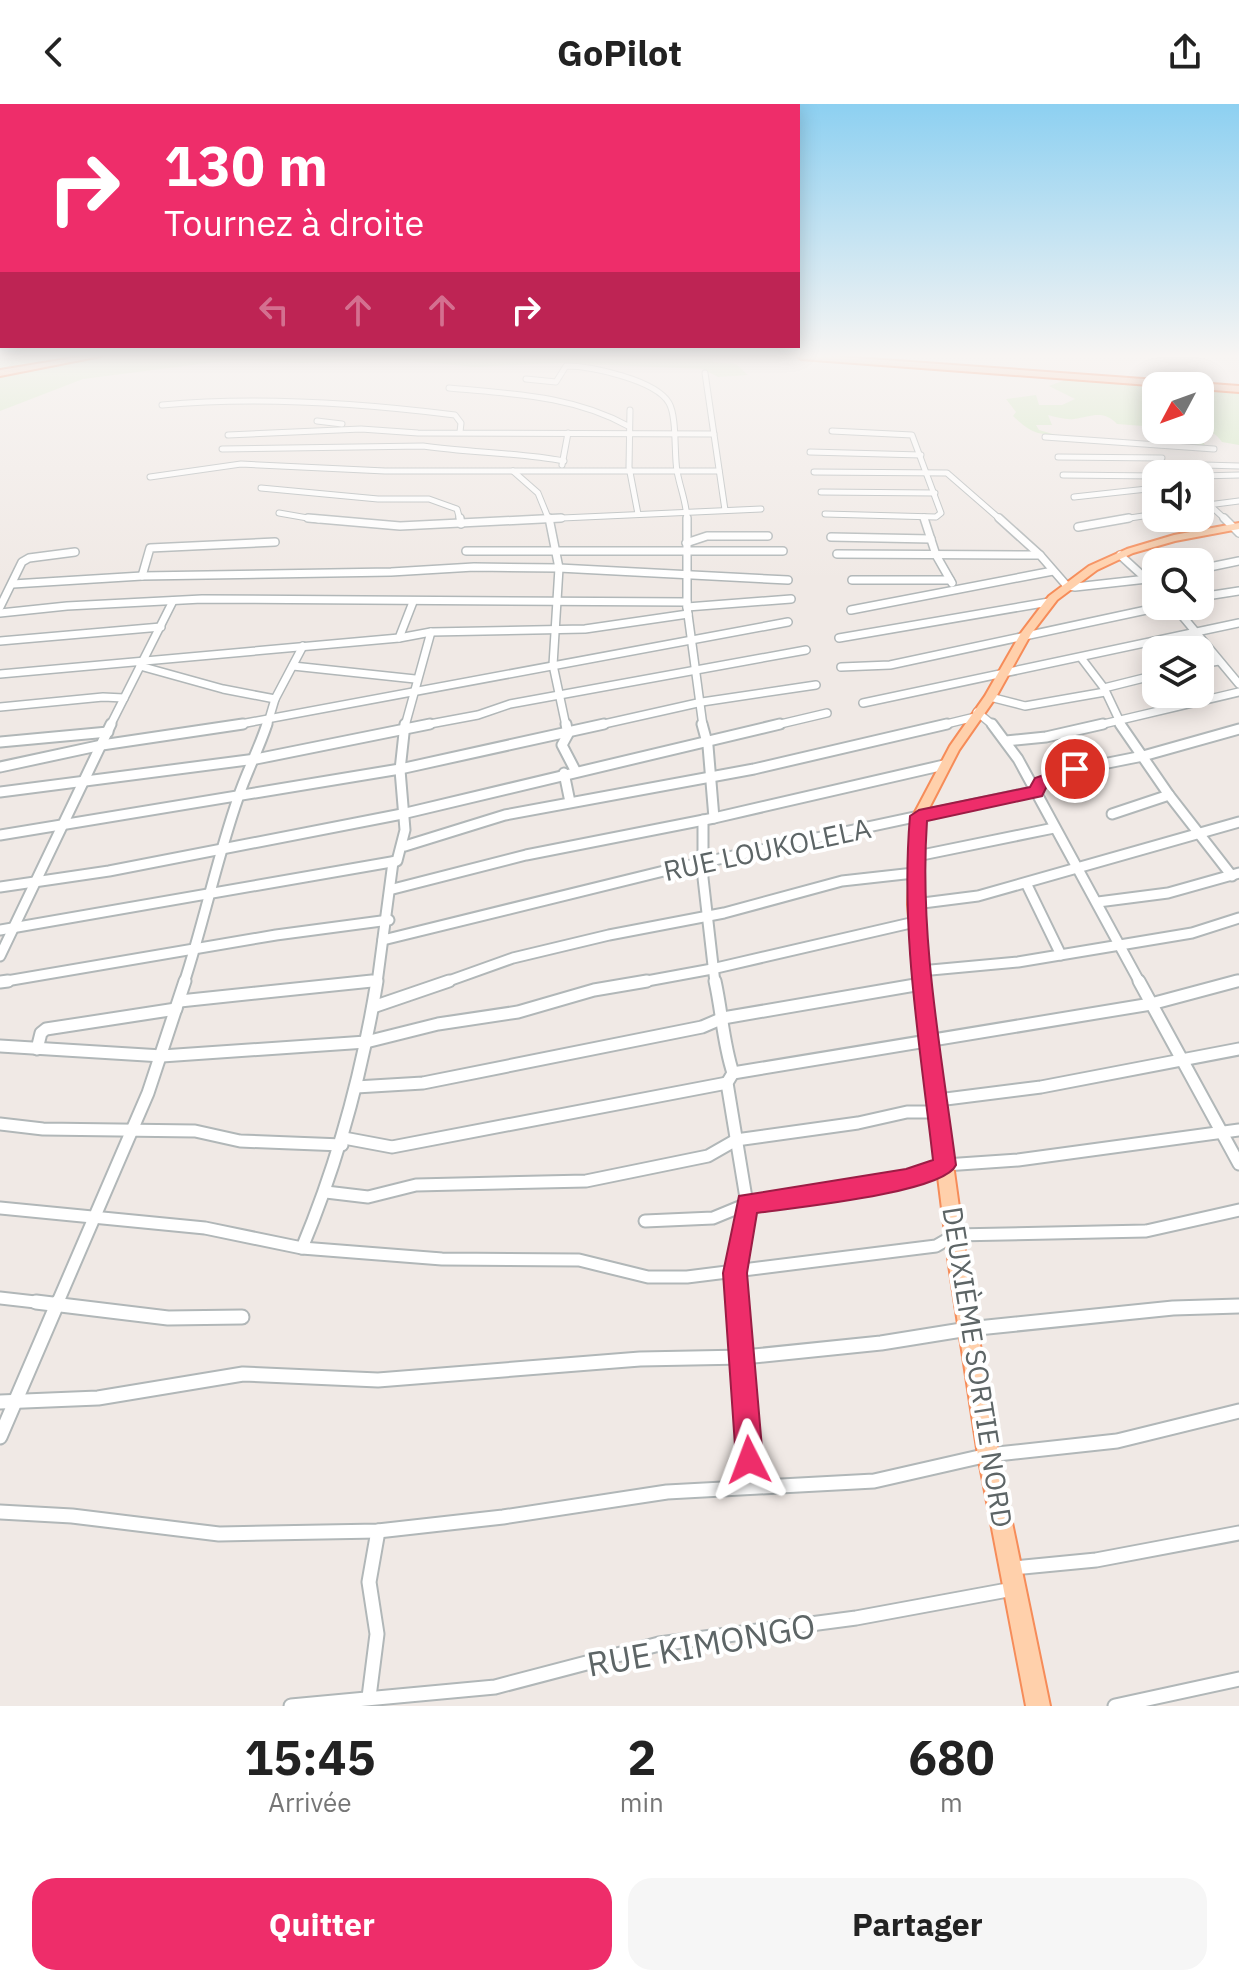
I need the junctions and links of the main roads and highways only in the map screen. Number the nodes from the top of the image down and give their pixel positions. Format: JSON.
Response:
{"nodes":[{"id":1,"x":1237,"y":528,"type":"edge"},
{"id":2,"x":1038,"y":1706,"type":"edge"}],
"edges":[{"from":1,"to":2,"type":"main road","name":"DEUXIÈME SORTIE NORD"}]}
